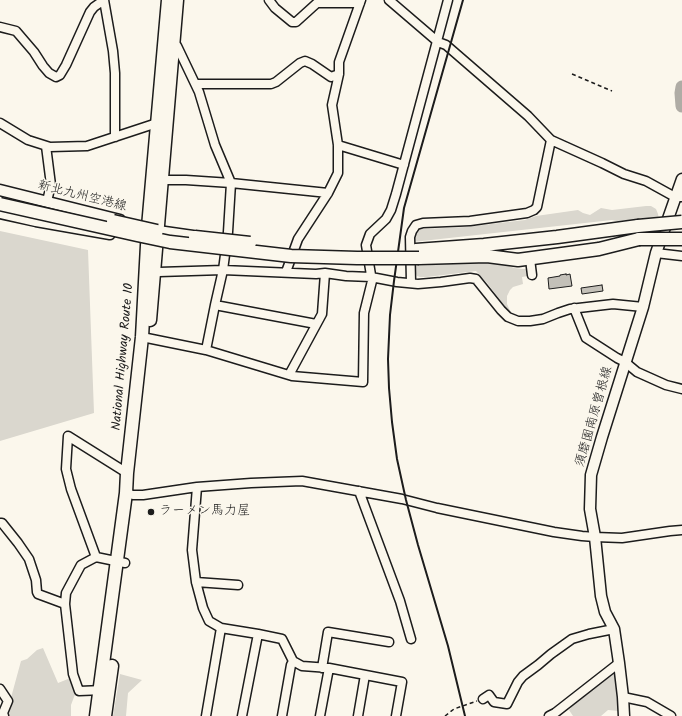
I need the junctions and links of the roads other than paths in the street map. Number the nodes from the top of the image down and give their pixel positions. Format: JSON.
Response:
{"nodes":[{"id":1,"x":104,"y":0,"type":"edge"},
{"id":2,"x":168,"y":0,"type":"edge"},
{"id":3,"x":177,"y":0,"type":"edge"},
{"id":4,"x":268,"y":0,"type":"edge"},
{"id":5,"x":389,"y":0,"type":"edge"},
{"id":6,"x":448,"y":0,"type":"edge"},
{"id":7,"x":360,"y":2,"type":"edge"},
{"id":8,"x":0,"y":27,"type":"edge"},
{"id":9,"x":169,"y":39,"type":"junction"},
{"id":10,"x":438,"y":42,"type":"junction"},
{"id":11,"x":339,"y":74,"type":"junction"},
{"id":12,"x":196,"y":84,"type":"junction"},
{"id":13,"x":0,"y":123,"type":"edge"},
{"id":14,"x":161,"y":124,"type":"junction"},
{"id":15,"x":115,"y":137,"type":"junction"},
{"id":16,"x":551,"y":140,"type":"junction"},
{"id":17,"x":46,"y":146,"type":"junction"},
{"id":18,"x":338,"y":146,"type":"junction"},
{"id":19,"x":404,"y":165,"type":"junction"},
{"id":20,"x":682,"y":178,"type":"edge"},
{"id":21,"x":157,"y":180,"type":"junction"},
{"id":22,"x":230,"y":183,"type":"junction"},
{"id":23,"x":0,"y":190,"type":"edge"},
{"id":24,"x":328,"y":194,"type":"junction"},
{"id":25,"x":0,"y":197,"type":"edge"},
{"id":26,"x":679,"y":197,"type":"edge"},
{"id":27,"x":47,"y":201,"type":"junction"},
{"id":28,"x":0,"y":204,"type":"edge"},
{"id":29,"x":0,"y":213,"type":"edge"},
{"id":30,"x":682,"y":222,"type":"edge"},
{"id":31,"x":638,"y":226,"type":"junction"},
{"id":32,"x":682,"y":227,"type":"edge"},
{"id":33,"x":153,"y":228,"type":"junction"},
{"id":34,"x":682,"y":239,"type":"edge"},
{"id":35,"x":227,"y":240,"type":"junction"},
{"id":36,"x":152,"y":242,"type":"junction"},
{"id":37,"x":225,"y":253,"type":"junction"},
{"id":38,"x":656,"y":253,"type":"junction"},
{"id":39,"x":418,"y":254,"type":"junction"},
{"id":40,"x":682,"y":256,"type":"edge"},
{"id":41,"x":530,"y":259,"type":"junction"},
{"id":42,"x":223,"y":270,"type":"junction"},
{"id":43,"x":286,"y":272,"type":"junction"},
{"id":44,"x":325,"y":273,"type":"junction"},
{"id":45,"x":154,"y":274,"type":"junction"},
{"id":46,"x":532,"y":275,"type":"dead end"},
{"id":47,"x":371,"y":277,"type":"junction"},
{"id":48,"x":411,"y":282,"type":"junction"},
{"id":49,"x":215,"y":305,"type":"junction"},
{"id":50,"x":643,"y":307,"type":"junction"},
{"id":51,"x":574,"y":308,"type":"junction"},
{"id":52,"x":316,"y":324,"type":"junction"},
{"id":53,"x":145,"y":338,"type":"junction"},
{"id":54,"x":206,"y":350,"type":"junction"},
{"id":55,"x":625,"y":362,"type":"junction"},
{"id":56,"x":289,"y":375,"type":"junction"},
{"id":57,"x":681,"y":387,"type":"edge"},
{"id":58,"x":127,"y":473,"type":"junction"},
{"id":59,"x":197,"y":487,"type":"junction"},
{"id":60,"x":359,"y":491,"type":"junction"},
{"id":61,"x":130,"y":494,"type":"junction"},
{"id":62,"x":0,"y":523,"type":"edge"},
{"id":63,"x":682,"y":530,"type":"edge"},
{"id":64,"x":595,"y":537,"type":"junction"},
{"id":65,"x":96,"y":556,"type":"junction"},
{"id":66,"x":121,"y":562,"type":"junction"},
{"id":67,"x":196,"y":582,"type":"junction"},
{"id":68,"x":238,"y":585,"type":"dead end"},
{"id":69,"x":65,"y":604,"type":"junction"},
{"id":70,"x":221,"y":628,"type":"junction"},
{"id":71,"x":614,"y":628,"type":"junction"},
{"id":72,"x":258,"y":634,"type":"junction"},
{"id":73,"x":412,"y":639,"type":"dead end"},
{"id":74,"x":389,"y":642,"type":"dead end"},
{"id":75,"x":293,"y":661,"type":"junction"},
{"id":76,"x":619,"y":662,"type":"junction"},
{"id":77,"x":326,"y":668,"type":"junction"},
{"id":78,"x":365,"y":675,"type":"junction"},
{"id":79,"x":0,"y":689,"type":"edge"},
{"id":80,"x":104,"y":690,"type":"junction"},
{"id":81,"x":623,"y":697,"type":"junction"},
{"id":82,"x":483,"y":699,"type":"road end"},
{"id":83,"x":4,"y":716,"type":"edge"},
{"id":84,"x":96,"y":716,"type":"edge"},
{"id":85,"x":104,"y":716,"type":"edge"},
{"id":86,"x":206,"y":716,"type":"edge"},
{"id":87,"x":242,"y":716,"type":"edge"},
{"id":88,"x":282,"y":716,"type":"edge"},
{"id":89,"x":320,"y":716,"type":"edge"},
{"id":90,"x":358,"y":716,"type":"edge"},
{"id":91,"x":396,"y":716,"type":"edge"},
{"id":92,"x":549,"y":716,"type":"edge"},
{"id":93,"x":624,"y":716,"type":"edge"},
{"id":94,"x":671,"y":716,"type":"edge"}],
"edges":[{"from":1,"to":8,"type":"street"},
{"from":1,"to":15,"type":"street"},
{"from":2,"to":9,"type":"highway","name":"National Highway Route 10"},
{"from":3,"to":9,"type":"highway","name":"National Highway Route 10"},
{"from":4,"to":7,"type":"street"},
{"from":5,"to":10,"type":"street"},
{"from":6,"to":10,"type":"street"},
{"from":7,"to":11,"type":"street"},
{"from":9,"to":12,"type":"street"},
{"from":9,"to":14,"type":"highway","name":"National Highway Route 10"},
{"from":10,"to":16,"type":"street"},
{"from":10,"to":19,"type":"street"},
{"from":11,"to":12,"type":"street"},
{"from":11,"to":18,"type":"street"},
{"from":12,"to":22,"type":"street"},
{"from":13,"to":17,"type":"street"},
{"from":14,"to":15,"type":"street"},
{"from":14,"to":21,"type":"highway","name":"National Highway Route 10"},
{"from":15,"to":17,"type":"street"},
{"from":16,"to":26,"type":"street"},
{"from":16,"to":48,"type":"street"},
{"from":17,"to":27,"type":"street"},
{"from":18,"to":19,"type":"street"},
{"from":18,"to":24,"type":"street"},
{"from":19,"to":47,"type":"street"},
{"from":20,"to":26,"type":"main road","name":"須磨園南原曽根線"},
{"from":21,"to":22,"type":"street"},
{"from":21,"to":33,"type":"highway","name":"National Highway Route 10"},
{"from":22,"to":24,"type":"street"},
{"from":22,"to":35,"type":"street"},
{"from":23,"to":27,"type":"main road","name":"新北九州空港線"},
{"from":24,"to":43,"type":"street"},
{"from":25,"to":39,"type":"highway","bridge":true},
{"from":26,"to":38,"type":"main road","name":"須磨園南原曽根線"},
{"from":27,"to":33,"type":"main road","name":"新北九州空港線"},
{"from":28,"to":39,"type":"highway","bridge":true},
{"from":29,"to":36,"type":"main road"},
{"from":30,"to":31,"type":"highway","bridge":true},
{"from":31,"to":32,"type":"highway","bridge":true},
{"from":31,"to":39,"type":"highway"},
{"from":33,"to":35,"type":"street"},
{"from":33,"to":36,"type":"highway","name":"National Highway Route 10"},
{"from":34,"to":41,"type":"highway","bridge":true},
{"from":35,"to":37,"type":"street"},
{"from":36,"to":37,"type":"street"},
{"from":36,"to":45,"type":"highway","name":"National Highway Route 10"},
{"from":36,"to":53,"type":"highway","name":"National Highway Route 10"},
{"from":37,"to":42,"type":"street"},
{"from":38,"to":40,"type":"street"},
{"from":38,"to":50,"type":"main road","name":"須磨園南原曽根線"},
{"from":39,"to":41,"type":"highway"},
{"from":41,"to":46,"type":"street"},
{"from":42,"to":43,"type":"street"},
{"from":42,"to":45,"type":"street"},
{"from":42,"to":49,"type":"street"},
{"from":43,"to":44,"type":"street"},
{"from":44,"to":47,"type":"street"},
{"from":44,"to":52,"type":"street"},
{"from":45,"to":53,"type":"highway","name":"National Highway Route 10"},
{"from":47,"to":48,"type":"street"},
{"from":47,"to":56,"type":"street"},
{"from":48,"to":51,"type":"street"},
{"from":49,"to":52,"type":"street"},
{"from":49,"to":54,"type":"street"},
{"from":50,"to":51,"type":"street"},
{"from":50,"to":55,"type":"main road","name":"須磨園南原曽根線"},
{"from":51,"to":55,"type":"street"},
{"from":52,"to":56,"type":"street"},
{"from":53,"to":54,"type":"street"},
{"from":53,"to":58,"type":"highway","name":"National Highway Route 10"},
{"from":53,"to":61,"type":"highway","name":"National Highway Route 10"},
{"from":54,"to":56,"type":"street"},
{"from":55,"to":57,"type":"street"},
{"from":55,"to":64,"type":"main road","name":"須磨園南原曽根線"},
{"from":58,"to":61,"type":"highway","name":"National Highway Route 10"},
{"from":58,"to":65,"type":"street"},
{"from":59,"to":60,"type":"street"},
{"from":59,"to":61,"type":"street"},
{"from":59,"to":67,"type":"street"},
{"from":60,"to":64,"type":"street"},
{"from":60,"to":73,"type":"street"},
{"from":61,"to":66,"type":"highway","name":"National Highway Route 10"},
{"from":62,"to":69,"type":"street"},
{"from":63,"to":64,"type":"street"},
{"from":64,"to":71,"type":"main road","name":"須磨園南原曽根線"},
{"from":65,"to":66,"type":"street"},
{"from":65,"to":69,"type":"street"},
{"from":66,"to":80,"type":"highway","name":"National Highway Route 10"},
{"from":67,"to":68,"type":"street"},
{"from":67,"to":70,"type":"street"},
{"from":69,"to":80,"type":"street"},
{"from":70,"to":72,"type":"street"},
{"from":70,"to":86,"type":"street"},
{"from":71,"to":76,"type":"main road","name":"須磨園南原曽根線"},
{"from":71,"to":82,"type":"street"},
{"from":72,"to":75,"type":"street"},
{"from":72,"to":87,"type":"street"},
{"from":74,"to":77,"type":"street"},
{"from":75,"to":77,"type":"street"},
{"from":75,"to":88,"type":"street"},
{"from":76,"to":81,"type":"main road","name":"須磨園南原曽根線"},
{"from":76,"to":92,"type":"street"},
{"from":77,"to":78,"type":"street"},
{"from":77,"to":89,"type":"street"},
{"from":78,"to":90,"type":"street"},
{"from":78,"to":91,"type":"street"},
{"from":79,"to":83,"type":"street"},
{"from":80,"to":84,"type":"highway","name":"National Highway Route 10"},
{"from":80,"to":85,"type":"highway","name":"National Highway Route 10"},
{"from":81,"to":93,"type":"main road","name":"須磨園南原曽根線"},
{"from":81,"to":94,"type":"street"}]}
